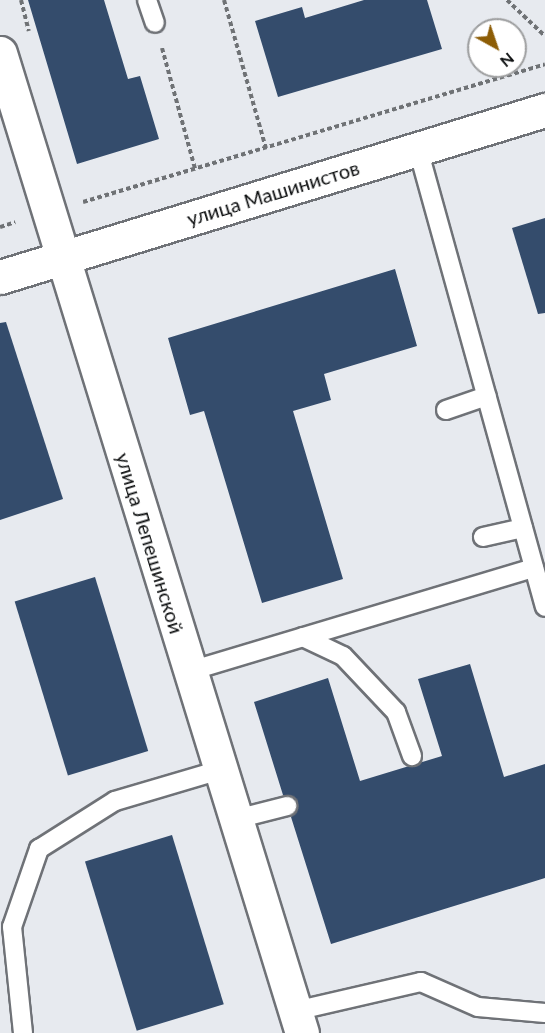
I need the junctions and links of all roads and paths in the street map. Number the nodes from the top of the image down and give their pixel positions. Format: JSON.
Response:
{"nodes":[{"id":1,"x":147,"y":0,"type":"edge"},
{"id":2,"x":224,"y":0,"type":"edge"},
{"id":3,"x":507,"y":0,"type":"edge"},
{"id":4,"x":155,"y":23,"type":"joint"},
{"id":5,"x":545,"y":36,"type":"edge"},
{"id":6,"x":0,"y":53,"type":"edge"},
{"id":7,"x":545,"y":64,"type":"edge"},
{"id":8,"x":545,"y":110,"type":"edge"},
{"id":9,"x":266,"y":148,"type":"junction"},
{"id":10,"x":418,"y":149,"type":"junction"},
{"id":11,"x":195,"y":169,"type":"junction"},
{"id":12,"x":47,"y":213,"type":"junction"},
{"id":13,"x":0,"y":227,"type":"edge"},
{"id":14,"x":61,"y":258,"type":"junction"},
{"id":15,"x":0,"y":277,"type":"edge"},
{"id":16,"x":487,"y":396,"type":"junction"},
{"id":17,"x":446,"y":410,"type":"dead end"},
{"id":18,"x":523,"y":528,"type":"junction"},
{"id":19,"x":483,"y":537,"type":"dead end"},
{"id":20,"x":534,"y":568,"type":"junction"},
{"id":21,"x":545,"y":607,"type":"edge"},
{"id":22,"x":303,"y":637,"type":"junction"},
{"id":23,"x":190,"y":671,"type":"junction"},
{"id":24,"x":412,"y":756,"type":"dead end"},
{"id":25,"x":220,"y":770,"type":"junction"},
{"id":26,"x":287,"y":806,"type":"dead end"},
{"id":27,"x":236,"y":819,"type":"junction"},
{"id":28,"x":545,"y":1013,"type":"edge"},
{"id":29,"x":299,"y":1022,"type":"edge"},
{"id":30,"x":23,"y":1033,"type":"edge"}],
"edges":[{"from":1,"to":4,"type":"lane"},
{"from":2,"to":9,"type":"path"},
{"from":3,"to":5,"type":"path"},
{"from":4,"to":11,"type":"path"},
{"from":6,"to":12,"type":"street","name":"улица Лепешинской"},
{"from":7,"to":9,"type":"path"},
{"from":8,"to":10,"type":"street","name":"улица Машинистов"},
{"from":9,"to":11,"type":"path"},
{"from":10,"to":14,"type":"street","name":"улица Машинистов"},
{"from":10,"to":16,"type":"lane"},
{"from":11,"to":12,"type":"path"},
{"from":12,"to":13,"type":"path"},
{"from":12,"to":14,"type":"street","name":"улица Лепешинской"},
{"from":14,"to":15,"type":"street","name":"улица Машинистов"},
{"from":14,"to":23,"type":"street","name":"улица Лепешинской"},
{"from":16,"to":17,"type":"lane"},
{"from":16,"to":18,"type":"lane"},
{"from":18,"to":19,"type":"lane"},
{"from":18,"to":20,"type":"lane"},
{"from":20,"to":21,"type":"lane"},
{"from":20,"to":22,"type":"lane"},
{"from":22,"to":23,"type":"lane"},
{"from":22,"to":24,"type":"lane"},
{"from":23,"to":25,"type":"street","name":"улица Лепешинской"},
{"from":25,"to":27,"type":"street","name":"улица Лепешинской"},
{"from":25,"to":30,"type":"lane"},
{"from":26,"to":27,"type":"lane"},
{"from":27,"to":29,"type":"street","name":"улица Лепешинской"},
{"from":28,"to":29,"type":"lane"}]}
